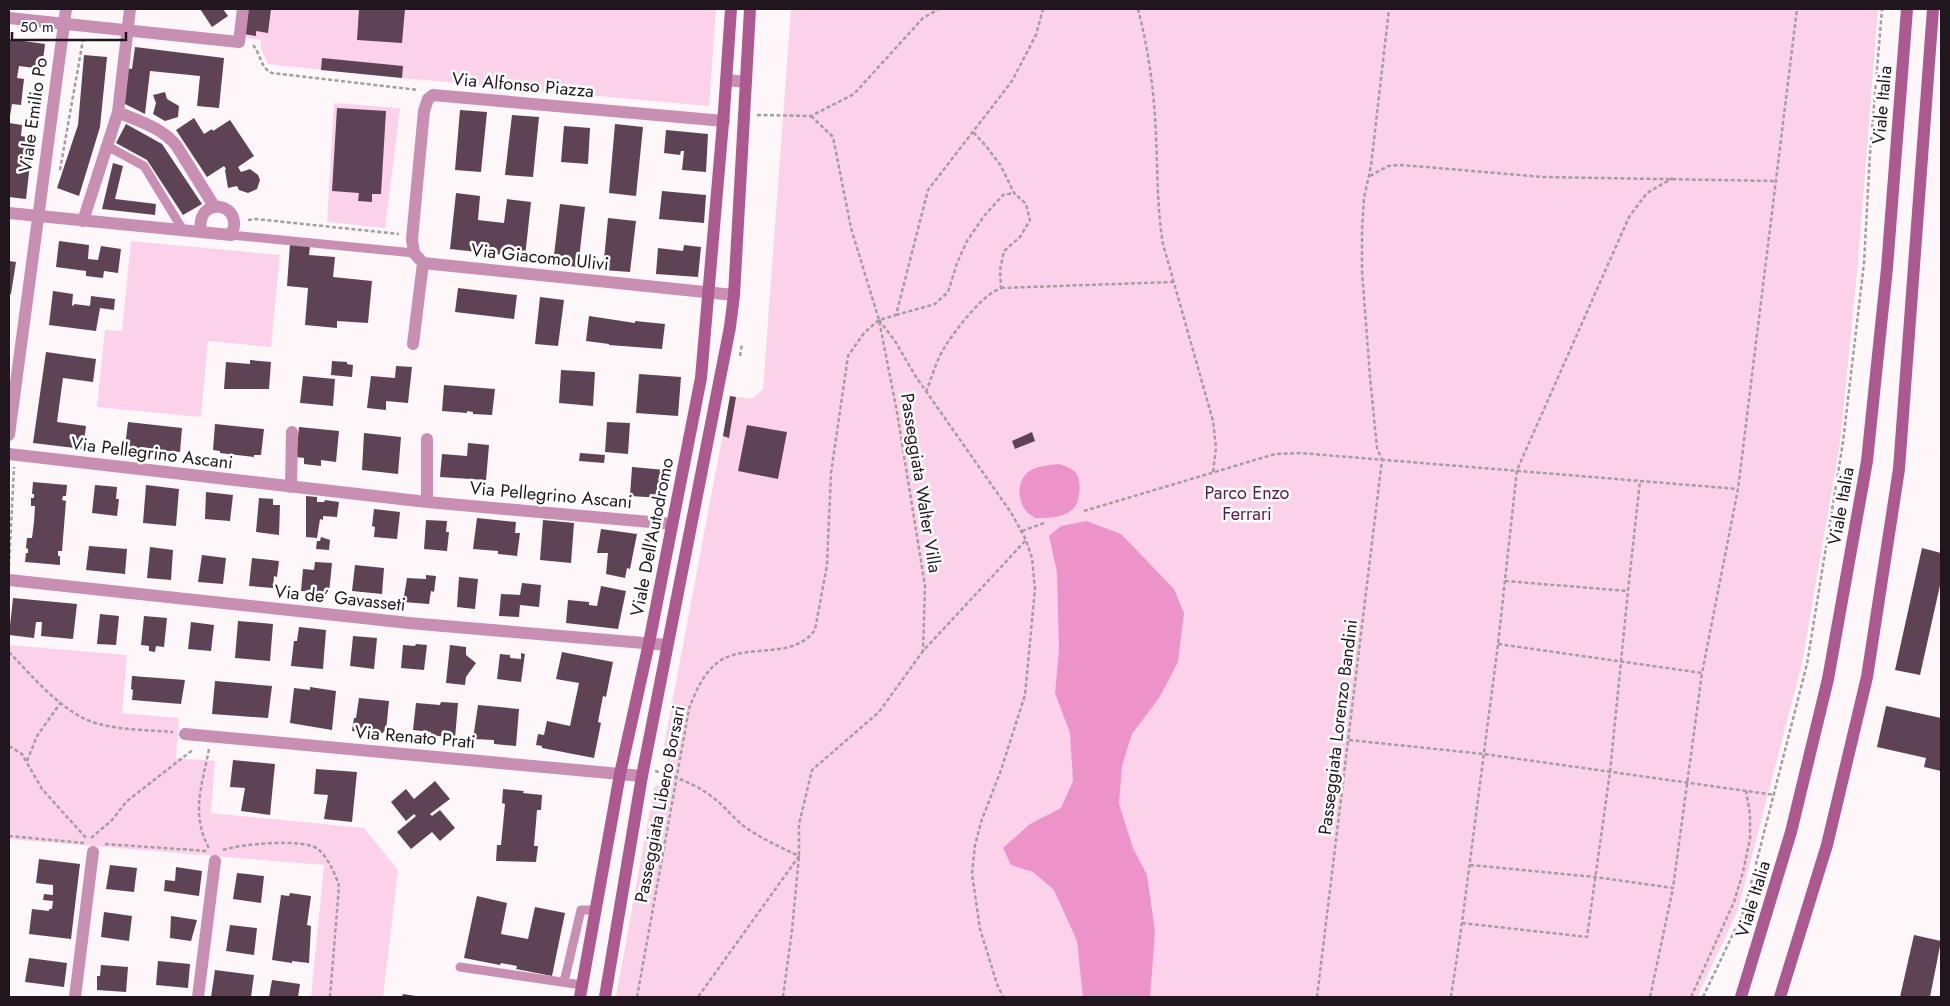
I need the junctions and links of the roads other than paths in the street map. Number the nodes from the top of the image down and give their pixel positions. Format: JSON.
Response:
{"nodes":[{"id":1,"x":66,"y":9,"type":"edge"},
{"id":2,"x":130,"y":9,"type":"edge"},
{"id":3,"x":243,"y":9,"type":"edge"},
{"id":4,"x":731,"y":9,"type":"edge"},
{"id":5,"x":750,"y":9,"type":"edge"},
{"id":6,"x":1907,"y":9,"type":"edge"},
{"id":7,"x":1933,"y":9,"type":"edge"},
{"id":8,"x":9,"y":18,"type":"edge"},
{"id":9,"x":63,"y":25,"type":"junction"},
{"id":10,"x":127,"y":31,"type":"junction"},
{"id":11,"x":727,"y":80,"type":"junction"},
{"id":12,"x":746,"y":82,"type":"junction"},
{"id":13,"x":118,"y":112,"type":"junction"},
{"id":14,"x":724,"y":121,"type":"junction"},
{"id":15,"x":107,"y":146,"type":"junction"},
{"id":16,"x":214,"y":206,"type":"junction"},
{"id":17,"x":9,"y":213,"type":"edge"},
{"id":18,"x":37,"y":216,"type":"junction"},
{"id":19,"x":83,"y":220,"type":"junction"},
{"id":20,"x":183,"y":230,"type":"junction"},
{"id":21,"x":201,"y":232,"type":"junction"},
{"id":22,"x":231,"y":234,"type":"junction"},
{"id":23,"x":419,"y":258,"type":"junction"},
{"id":24,"x":708,"y":293,"type":"junction"},
{"id":25,"x":734,"y":295,"type":"junction"},
{"id":26,"x":413,"y":344,"type":"dead end"},
{"id":27,"x":701,"y":378,"type":"junction"},
{"id":28,"x":720,"y":380,"type":"junction"},
{"id":29,"x":292,"y":432,"type":"dead end"},
{"id":30,"x":9,"y":435,"type":"edge"},
{"id":31,"x":427,"y":439,"type":"dead end"},
{"id":32,"x":9,"y":454,"type":"edge"},
{"id":33,"x":291,"y":487,"type":"junction"},
{"id":34,"x":427,"y":502,"type":"junction"},
{"id":35,"x":672,"y":524,"type":"junction"},
{"id":36,"x":9,"y":580,"type":"edge"},
{"id":37,"x":649,"y":643,"type":"junction"},
{"id":38,"x":667,"y":644,"type":"junction"},
{"id":39,"x":185,"y":734,"type":"road end"},
{"id":40,"x":643,"y":772,"type":"junction"},
{"id":41,"x":620,"y":774,"type":"junction"},
{"id":42,"x":90,"y":845,"type":"road end"},
{"id":43,"x":213,"y":856,"type":"road end"},
{"id":44,"x":597,"y":910,"type":"junction"},
{"id":45,"x":460,"y":967,"type":"dead end"},
{"id":46,"x":564,"y":982,"type":"junction"},
{"id":47,"x":581,"y":991,"type":"edge"},
{"id":48,"x":75,"y":997,"type":"edge"},
{"id":49,"x":198,"y":997,"type":"edge"},
{"id":50,"x":605,"y":997,"type":"edge"},
{"id":51,"x":1741,"y":997,"type":"edge"},
{"id":52,"x":1780,"y":997,"type":"edge"}],
"edges":[{"from":1,"to":9,"type":"street","name":"Viale Emilio Po"},
{"from":2,"to":10,"type":"street"},
{"from":3,"to":10,"type":"street"},
{"from":4,"to":11,"type":"street","name":"Viale Dell'Autodromo"},
{"from":5,"to":12,"type":"street","name":"Viale Dell'Autodromo"},
{"from":6,"to":51,"type":"street","name":"Viale Italia"},
{"from":7,"to":52,"type":"street"},
{"from":8,"to":9,"type":"street"},
{"from":9,"to":10,"type":"street"},
{"from":9,"to":18,"type":"street","name":"Viale Emilio Po"},
{"from":10,"to":13,"type":"street"},
{"from":11,"to":12,"type":"street"},
{"from":11,"to":14,"type":"street","name":"Viale Dell'Autodromo"},
{"from":12,"to":25,"type":"street","name":"Viale Dell'Autodromo"},
{"from":13,"to":15,"type":"street"},
{"from":13,"to":16,"type":"street"},
{"from":14,"to":23,"type":"street","name":"Via Alfonso Piazza"},
{"from":14,"to":24,"type":"street","name":"Viale Dell'Autodromo"},
{"from":15,"to":19,"type":"street"},
{"from":15,"to":20,"type":"lane"},
{"from":16,"to":21,"type":"street"},
{"from":16,"to":22,"type":"street"},
{"from":17,"to":18,"type":"street"},
{"from":18,"to":19,"type":"street"},
{"from":18,"to":30,"type":"street","name":"Viale Emilio Po"},
{"from":19,"to":20,"type":"street"},
{"from":20,"to":21,"type":"street"},
{"from":21,"to":22,"type":"street"},
{"from":22,"to":23,"type":"lane"},
{"from":23,"to":24,"type":"street","name":"Via Giacomo Ulivi"},
{"from":23,"to":26,"type":"street"},
{"from":24,"to":25,"type":"street","name":"Via Giacomo Ulivi"},
{"from":24,"to":27,"type":"street","name":"Viale Dell'Autodromo"},
{"from":25,"to":28,"type":"street","name":"Viale Dell'Autodromo"},
{"from":27,"to":28,"type":"street"},
{"from":27,"to":35,"type":"street","name":"Viale Dell'Autodromo"},
{"from":28,"to":38,"type":"street","name":"Viale Dell'Autodromo"},
{"from":29,"to":33,"type":"street"},
{"from":31,"to":34,"type":"street"},
{"from":32,"to":33,"type":"street","name":"Via Pellegrino Ascani"},
{"from":33,"to":34,"type":"street","name":"Via Pellegrino Ascani"},
{"from":34,"to":35,"type":"street","name":"Via Pellegrino Ascani"},
{"from":35,"to":37,"type":"street","name":"Viale Dell'Autodromo"},
{"from":36,"to":37,"type":"street","name":"Via de’ Gavasseti"},
{"from":37,"to":38,"type":"street","name":"Via de’ Gavasseti"},
{"from":37,"to":41,"type":"street","name":"Viale Dell'Autodromo"},
{"from":38,"to":40,"type":"street","name":"Viale Dell'Autodromo"},
{"from":39,"to":41,"type":"street","name":"Via Renato Prati"},
{"from":40,"to":41,"type":"street","name":"Via Renato Prati"},
{"from":40,"to":50,"type":"street","name":"Viale Dell'Autodromo"},
{"from":41,"to":44,"type":"street","name":"Viale Dell'Autodromo"},
{"from":42,"to":48,"type":"street"},
{"from":43,"to":49,"type":"street"},
{"from":44,"to":46,"type":"lane"},
{"from":44,"to":47,"type":"street","name":"Viale Dell'Autodromo"},
{"from":45,"to":46,"type":"lane"},
{"from":46,"to":47,"type":"lane"}]}
